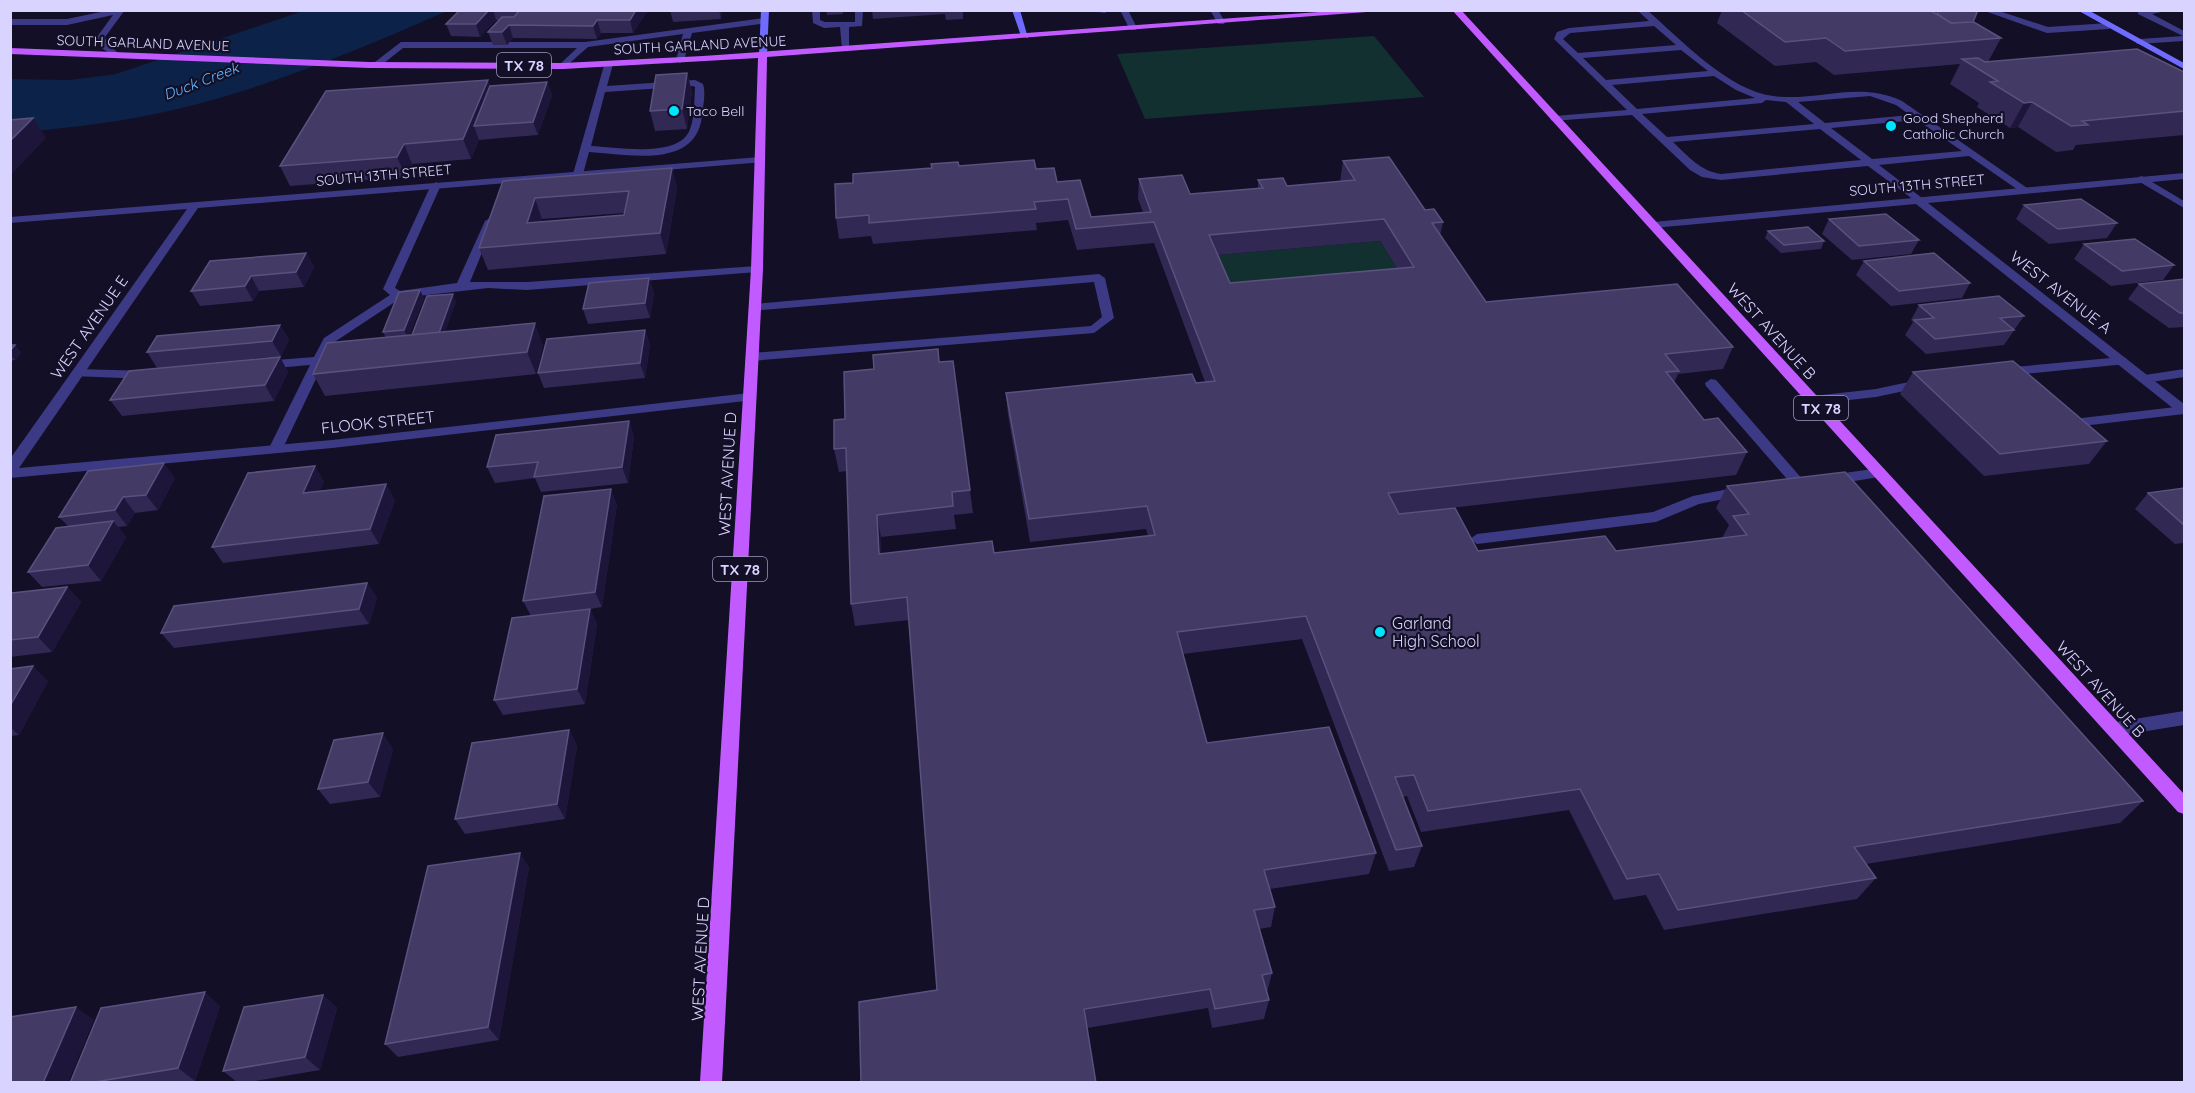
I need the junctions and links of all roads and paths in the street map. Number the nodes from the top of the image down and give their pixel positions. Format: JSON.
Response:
{"nodes":[{"id":1,"x":765,"y":10,"type":"edge"},
{"id":2,"x":816,"y":10,"type":"edge"},
{"id":3,"x":858,"y":10,"type":"edge"},
{"id":4,"x":1016,"y":10,"type":"edge"},
{"id":5,"x":1089,"y":10,"type":"edge"},
{"id":6,"x":1105,"y":10,"type":"edge"},
{"id":7,"x":1124,"y":10,"type":"edge"},
{"id":8,"x":1214,"y":10,"type":"edge"},
{"id":9,"x":1389,"y":10,"type":"edge"},
{"id":10,"x":1456,"y":10,"type":"edge"},
{"id":11,"x":1641,"y":10,"type":"edge"},
{"id":12,"x":1986,"y":10,"type":"edge"},
{"id":13,"x":2081,"y":10,"type":"edge"},
{"id":14,"x":2166,"y":10,"type":"edge"},
{"id":15,"x":121,"y":11,"type":"edge"},
{"id":16,"x":2140,"y":11,"type":"edge"},
{"id":17,"x":1340,"y":12,"type":"edge"},
{"id":18,"x":1303,"y":13,"type":"edge"},
{"id":19,"x":764,"y":21,"type":"junction"},
{"id":20,"x":1221,"y":22,"type":"junction"},
{"id":21,"x":12,"y":23,"type":"edge"},
{"id":22,"x":1656,"y":23,"type":"junction"},
{"id":23,"x":844,"y":24,"type":"junction"},
{"id":24,"x":2109,"y":26,"type":"junction"},
{"id":25,"x":1133,"y":28,"type":"junction"},
{"id":26,"x":688,"y":32,"type":"junction"},
{"id":27,"x":1025,"y":36,"type":"junction"},
{"id":28,"x":2184,"y":37,"type":"edge"},
{"id":29,"x":2140,"y":42,"type":"junction"},
{"id":30,"x":585,"y":45,"type":"junction"},
{"id":31,"x":1685,"y":47,"type":"junction"},
{"id":32,"x":846,"y":49,"type":"junction"},
{"id":33,"x":10,"y":51,"type":"edge"},
{"id":34,"x":117,"y":55,"type":"junction"},
{"id":35,"x":764,"y":55,"type":"junction"},
{"id":36,"x":1575,"y":56,"type":"junction"},
{"id":37,"x":680,"y":60,"type":"junction"},
{"id":38,"x":608,"y":64,"type":"junction"},
{"id":39,"x":372,"y":65,"type":"junction"},
{"id":40,"x":563,"y":66,"type":"junction"},
{"id":41,"x":2184,"y":66,"type":"edge"},
{"id":42,"x":1717,"y":73,"type":"junction"},
{"id":43,"x":1603,"y":83,"type":"junction"},
{"id":44,"x":601,"y":89,"type":"junction"},
{"id":45,"x":1787,"y":98,"type":"junction"},
{"id":46,"x":1774,"y":99,"type":"junction"},
{"id":47,"x":1633,"y":112,"type":"junction"},
{"id":48,"x":1918,"y":117,"type":"junction"},
{"id":49,"x":1556,"y":119,"type":"junction"},
{"id":50,"x":1822,"y":126,"type":"junction"},
{"id":51,"x":1663,"y":140,"type":"junction"},
{"id":52,"x":585,"y":149,"type":"junction"},
{"id":53,"x":1971,"y":153,"type":"junction"},
{"id":54,"x":760,"y":160,"type":"junction"},
{"id":55,"x":1869,"y":163,"type":"junction"},
{"id":56,"x":578,"y":174,"type":"junction"},
{"id":57,"x":2184,"y":176,"type":"edge"},
{"id":58,"x":2142,"y":179,"type":"junction"},
{"id":59,"x":436,"y":185,"type":"junction"},
{"id":60,"x":2025,"y":190,"type":"junction"},
{"id":61,"x":1918,"y":200,"type":"junction"},
{"id":62,"x":195,"y":205,"type":"junction"},
{"id":63,"x":2184,"y":205,"type":"edge"},
{"id":64,"x":494,"y":212,"type":"edge"},
{"id":65,"x":10,"y":220,"type":"edge"},
{"id":66,"x":1653,"y":225,"type":"junction"},
{"id":67,"x":757,"y":269,"type":"junction"},
{"id":68,"x":462,"y":286,"type":"junction"},
{"id":69,"x":398,"y":295,"type":"junction"},
{"id":70,"x":754,"y":308,"type":"junction"},
{"id":71,"x":751,"y":357,"type":"junction"},
{"id":72,"x":318,"y":360,"type":"junction"},
{"id":73,"x":2122,"y":361,"type":"junction"},
{"id":74,"x":248,"y":367,"type":"edge"},
{"id":75,"x":77,"y":373,"type":"junction"},
{"id":76,"x":1987,"y":373,"type":"edge"},
{"id":77,"x":2184,"y":373,"type":"edge"},
{"id":78,"x":165,"y":376,"type":"edge"},
{"id":79,"x":1941,"y":379,"type":"edge"},
{"id":80,"x":2145,"y":379,"type":"junction"},
{"id":81,"x":1711,"y":382,"type":"dead end"},
{"id":82,"x":749,"y":397,"type":"junction"},
{"id":83,"x":1813,"y":400,"type":"junction"},
{"id":84,"x":2184,"y":410,"type":"edge"},
{"id":85,"x":2061,"y":425,"type":"edge"},
{"id":86,"x":276,"y":448,"type":"junction"},
{"id":87,"x":10,"y":471,"type":"edge"},
{"id":88,"x":1880,"y":473,"type":"junction"},
{"id":89,"x":1809,"y":482,"type":"junction"},
{"id":90,"x":1777,"y":487,"type":"edge"},
{"id":91,"x":1755,"y":489,"type":"edge"},
{"id":92,"x":1477,"y":539,"type":"dead end"},
{"id":93,"x":2184,"y":718,"type":"edge"},
{"id":94,"x":2116,"y":729,"type":"junction"},
{"id":95,"x":2184,"y":806,"type":"edge"},
{"id":96,"x":711,"y":1083,"type":"edge"}],
"edges":[{"from":1,"to":19,"type":"main road","name":"WEST AVENUE D"},
{"from":2,"to":23,"type":"street"},
{"from":3,"to":23,"type":"street"},
{"from":4,"to":27,"type":"main road"},
{"from":5,"to":6,"type":"street"},
{"from":7,"to":25,"type":"street"},
{"from":8,"to":20,"type":"street"},
{"from":9,"to":17,"type":"main road","name":"SOUTH GARLAND AVENUE","number":"TX 78"},
{"from":10,"to":49,"type":"main road","name":"WEST AVENUE B","number":"TX 78"},
{"from":11,"to":22,"type":"street"},
{"from":12,"to":24,"type":"street"},
{"from":13,"to":24,"type":"main road"},
{"from":14,"to":16,"type":"street"},
{"from":15,"to":21,"type":"street"},
{"from":15,"to":34,"type":"street"},
{"from":16,"to":28,"type":"street"},
{"from":17,"to":18,"type":"main road","name":"SOUTH GARLAND AVENUE","number":"TX 78"},
{"from":18,"to":20,"type":"main road","name":"SOUTH GARLAND AVENUE","number":"TX 78"},
{"from":19,"to":26,"type":"street"},
{"from":19,"to":35,"type":"main road","name":"WEST AVENUE D"},
{"from":20,"to":25,"type":"main road","name":"SOUTH GARLAND AVENUE","number":"TX 78"},
{"from":22,"to":31,"type":"street"},
{"from":22,"to":36,"type":"street"},
{"from":23,"to":32,"type":"street"},
{"from":24,"to":29,"type":"main road"},
{"from":25,"to":27,"type":"main road","name":"SOUTH GARLAND AVENUE","number":"TX 78"},
{"from":26,"to":30,"type":"street"},
{"from":26,"to":37,"type":"street"},
{"from":27,"to":32,"type":"main road","name":"SOUTH GARLAND AVENUE","number":"TX 78"},
{"from":28,"to":29,"type":"street"},
{"from":29,"to":41,"type":"main road"},
{"from":30,"to":39,"type":"street"},
{"from":30,"to":40,"type":"street"},
{"from":31,"to":36,"type":"street"},
{"from":31,"to":42,"type":"street"},
{"from":32,"to":35,"type":"main road","name":"SOUTH GARLAND AVENUE","number":"TX 78"},
{"from":33,"to":34,"type":"main road","name":"SOUTH GARLAND AVENUE","number":"TX 78"},
{"from":34,"to":39,"type":"main road","name":"SOUTH GARLAND AVENUE","number":"TX 78"},
{"from":35,"to":37,"type":"main road","name":"SOUTH GARLAND AVENUE","number":"TX 78"},
{"from":35,"to":54,"type":"main road","name":"WEST AVENUE D","number":"TX 78"},
{"from":36,"to":43,"type":"street"},
{"from":37,"to":38,"type":"main road","name":"SOUTH GARLAND AVENUE","number":"TX 78"},
{"from":38,"to":40,"type":"main road","name":"SOUTH GARLAND AVENUE","number":"TX 78"},
{"from":38,"to":44,"type":"street"},
{"from":39,"to":40,"type":"main road","name":"SOUTH GARLAND AVENUE","number":"TX 78"},
{"from":42,"to":43,"type":"street"},
{"from":42,"to":46,"type":"street"},
{"from":43,"to":47,"type":"street"},
{"from":44,"to":52,"type":"street"},
{"from":44,"to":52,"type":"street"},
{"from":45,"to":46,"type":"street"},
{"from":45,"to":48,"type":"street"},
{"from":45,"to":50,"type":"street","name":"WEST AVENUE A"},
{"from":46,"to":47,"type":"street"},
{"from":47,"to":49,"type":"street"},
{"from":47,"to":51,"type":"street"},
{"from":48,"to":50,"type":"street"},
{"from":48,"to":53,"type":"street"},
{"from":49,"to":66,"type":"main road","name":"WEST AVENUE B","number":"TX 78"},
{"from":50,"to":51,"type":"street"},
{"from":50,"to":55,"type":"street","name":"WEST AVENUE A"},
{"from":51,"to":55,"type":"street"},
{"from":52,"to":56,"type":"street"},
{"from":53,"to":55,"type":"street"},
{"from":53,"to":60,"type":"street"},
{"from":54,"to":56,"type":"street","name":"SOUTH 13TH STREET"},
{"from":54,"to":67,"type":"main road","name":"WEST AVENUE D","number":"TX 78"},
{"from":55,"to":61,"type":"street","name":"WEST AVENUE A"},
{"from":56,"to":59,"type":"street","name":"SOUTH 13TH STREET"},
{"from":57,"to":58,"type":"street","name":"SOUTH 13TH STREET"},
{"from":58,"to":60,"type":"street","name":"SOUTH 13TH STREET"},
{"from":58,"to":63,"type":"street"},
{"from":59,"to":62,"type":"street","name":"SOUTH 13TH STREET"},
{"from":59,"to":69,"type":"street"},
{"from":60,"to":61,"type":"street","name":"SOUTH 13TH STREET"},
{"from":61,"to":66,"type":"street","name":"SOUTH 13TH STREET"},
{"from":61,"to":73,"type":"street","name":"WEST AVENUE A"},
{"from":62,"to":65,"type":"street","name":"SOUTH 13TH STREET"},
{"from":62,"to":75,"type":"street","name":"WEST AVENUE E"},
{"from":64,"to":68,"type":"street"},
{"from":66,"to":83,"type":"main road","name":"WEST AVENUE B","number":"TX 78"},
{"from":67,"to":68,"type":"street"},
{"from":67,"to":70,"type":"main road","name":"WEST AVENUE D","number":"TX 78"},
{"from":68,"to":69,"type":"street"},
{"from":69,"to":72,"type":"street"},
{"from":70,"to":71,"type":"main road","name":"WEST AVENUE D","number":"TX 78"},
{"from":70,"to":71,"type":"street"},
{"from":71,"to":82,"type":"main road","name":"WEST AVENUE D","number":"TX 78"},
{"from":72,"to":74,"type":"street"},
{"from":72,"to":86,"type":"street"},
{"from":73,"to":76,"type":"street"},
{"from":73,"to":80,"type":"street","name":"WEST AVENUE A"},
{"from":75,"to":78,"type":"street"},
{"from":75,"to":87,"type":"street","name":"WEST AVENUE E"},
{"from":77,"to":80,"type":"street"},
{"from":79,"to":83,"type":"street"},
{"from":80,"to":84,"type":"street","name":"WEST AVENUE A"},
{"from":81,"to":89,"type":"street"},
{"from":82,"to":86,"type":"street","name":"FLOOK STREET"},
{"from":82,"to":96,"type":"main road","name":"WEST AVENUE D","number":"TX 78"},
{"from":83,"to":88,"type":"main road","name":"WEST AVENUE B","number":"TX 78"},
{"from":84,"to":85,"type":"street"},
{"from":86,"to":87,"type":"street","name":"FLOOK STREET"},
{"from":88,"to":89,"type":"street"},
{"from":88,"to":94,"type":"main road","name":"WEST AVENUE B","number":"TX 78"},
{"from":89,"to":90,"type":"street"},
{"from":91,"to":92,"type":"street"},
{"from":93,"to":94,"type":"street"},
{"from":94,"to":95,"type":"main road","name":"WEST AVENUE B","number":"TX 78"}]}
